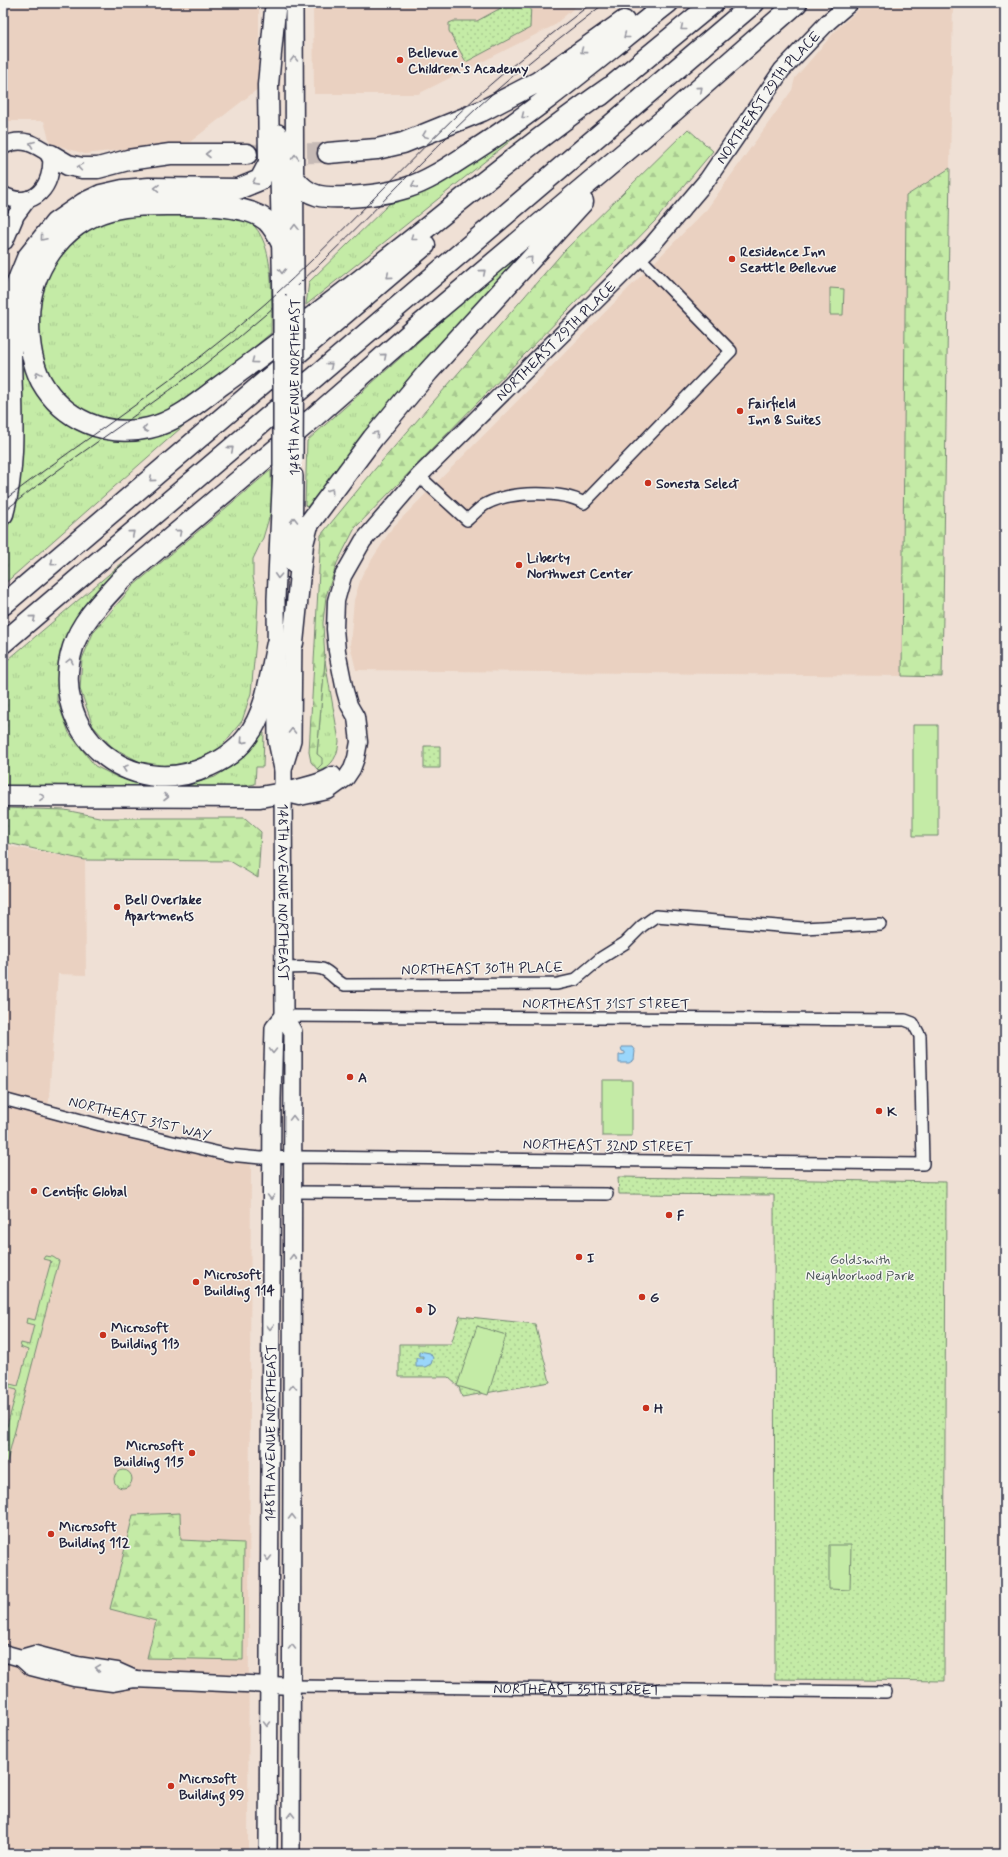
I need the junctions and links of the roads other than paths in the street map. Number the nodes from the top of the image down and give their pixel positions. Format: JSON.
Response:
{"nodes":[{"id":1,"x":294,"y":3,"type":"edge"},
{"id":2,"x":648,"y":3,"type":"edge"},
{"id":3,"x":668,"y":3,"type":"edge"},
{"id":4,"x":713,"y":3,"type":"edge"},
{"id":5,"x":754,"y":3,"type":"edge"},
{"id":6,"x":797,"y":3,"type":"edge"},
{"id":7,"x":850,"y":3,"type":"edge"},
{"id":8,"x":275,"y":6,"type":"edge"},
{"id":9,"x":610,"y":87,"type":"junction"},
{"id":10,"x":674,"y":111,"type":"junction"},
{"id":11,"x":5,"y":144,"type":"edge"},
{"id":12,"x":328,"y":153,"type":"tunnel mouth"},
{"id":13,"x":247,"y":154,"type":"tunnel mouth"},
{"id":14,"x":51,"y":155,"type":"junction"},
{"id":15,"x":295,"y":179,"type":"junction"},
{"id":16,"x":3,"y":195,"type":"edge"},
{"id":17,"x":28,"y":199,"type":"junction"},
{"id":18,"x":3,"y":220,"type":"edge"},
{"id":19,"x":282,"y":244,"type":"junction"},
{"id":20,"x":4,"y":245,"type":"edge"},
{"id":21,"x":639,"y":257,"type":"junction"},
{"id":22,"x":289,"y":298,"type":"junction"},
{"id":23,"x":419,"y":476,"type":"junction"},
{"id":24,"x":3,"y":514,"type":"edge"},
{"id":25,"x":3,"y":605,"type":"edge"},
{"id":26,"x":3,"y":643,"type":"edge"},
{"id":27,"x":285,"y":643,"type":"junction"},
{"id":28,"x":283,"y":793,"type":"junction"},
{"id":29,"x":3,"y":796,"type":"edge"},
{"id":30,"x":880,"y":924,"type":"dead end"},
{"id":31,"x":283,"y":968,"type":"junction"},
{"id":32,"x":284,"y":1016,"type":"junction"},
{"id":33,"x":3,"y":1099,"type":"edge"},
{"id":34,"x":294,"y":1157,"type":"junction"},
{"id":35,"x":271,"y":1158,"type":"junction"},
{"id":36,"x":923,"y":1164,"type":"joint"},
{"id":37,"x":293,"y":1192,"type":"junction"},
{"id":38,"x":607,"y":1194,"type":"dead end"},
{"id":39,"x":3,"y":1653,"type":"edge"},
{"id":40,"x":267,"y":1685,"type":"junction"},
{"id":41,"x":292,"y":1686,"type":"junction"},
{"id":42,"x":886,"y":1692,"type":"dead end"},
{"id":43,"x":268,"y":1854,"type":"edge"},
{"id":44,"x":291,"y":1854,"type":"edge"}],
"edges":[{"from":15,"to":1,"type":"main road","name":"148TH AVENUE NORTHEAST","one_way":true},
{"from":2,"to":12,"type":"highway","one_way":true},
{"from":3,"to":15,"type":"highway","one_way":true},
{"from":4,"to":9,"type":"highway","one_way":true},
{"from":26,"to":5,"type":"highway","one_way":true},
{"from":10,"to":6,"type":"highway","one_way":true},
{"from":7,"to":21,"type":"street","name":"NORTHEAST 29TH PLACE"},
{"from":8,"to":19,"type":"main road","name":"148TH AVENUE NORTHEAST"},
{"from":8,"to":24,"type":"highway","one_way":true},
{"from":9,"to":19,"type":"highway","one_way":true},
{"from":9,"to":25,"type":"highway","one_way":true},
{"from":27,"to":10,"type":"highway","one_way":true},
{"from":27,"to":10,"type":"highway","one_way":true},
{"from":14,"to":11,"type":"street","one_way":true},
{"from":13,"to":14,"type":"highway","one_way":true},
{"from":14,"to":17,"type":"street"},
{"from":22,"to":15,"type":"main road","name":"148TH AVENUE NORTHEAST","one_way":true},
{"from":16,"to":17,"type":"street"},
{"from":17,"to":20,"type":"street"},
{"from":18,"to":20,"type":"street"},
{"from":19,"to":22,"type":"main road","name":"148TH AVENUE NORTHEAST","one_way":true},
{"from":21,"to":23,"type":"street","name":"NORTHEAST 29TH PLACE"},
{"from":21,"to":23,"type":"street"},
{"from":22,"to":27,"type":"main road","name":"148TH AVENUE NORTHEAST","bridge":true},
{"from":23,"to":28,"type":"street","name":"NORTHEAST 29TH PLACE"},
{"from":27,"to":28,"type":"main road","name":"148TH AVENUE NORTHEAST"},
{"from":29,"to":28,"type":"highway","one_way":true},
{"from":28,"to":31,"type":"main road","name":"148TH AVENUE NORTHEAST"},
{"from":30,"to":31,"type":"street","name":"NORTHEAST 30TH PLACE"},
{"from":31,"to":32,"type":"main road","name":"148TH AVENUE NORTHEAST"},
{"from":34,"to":32,"type":"main road","name":"148TH AVENUE NORTHEAST","one_way":true},
{"from":32,"to":35,"type":"main road","name":"148TH AVENUE NORTHEAST","one_way":true},
{"from":32,"to":36,"type":"street","name":"NORTHEAST 31ST STREET"},
{"from":33,"to":35,"type":"street","name":"NORTHEAST 31ST WAY"},
{"from":34,"to":35,"type":"street","name":"NORTHEAST 31ST WAY"},
{"from":34,"to":36,"type":"street","name":"NORTHEAST 32ND STREET"},
{"from":34,"to":37,"type":"main road","name":"148TH AVENUE NORTHEAST"},
{"from":35,"to":40,"type":"main road","name":"148TH AVENUE NORTHEAST","one_way":true},
{"from":37,"to":38,"type":"street"},
{"from":41,"to":37,"type":"main road","name":"148TH AVENUE NORTHEAST","one_way":true},
{"from":39,"to":40,"type":"street","name":"NORTHEAST 35TH STREET"},
{"from":40,"to":41,"type":"street","name":"NORTHEAST 35TH STREET"},
{"from":40,"to":43,"type":"main road","name":"148TH AVENUE NORTHEAST","one_way":true},
{"from":41,"to":42,"type":"street","name":"NORTHEAST 35TH STREET"},
{"from":44,"to":41,"type":"main road","name":"148TH AVENUE NORTHEAST","one_way":true}]}
